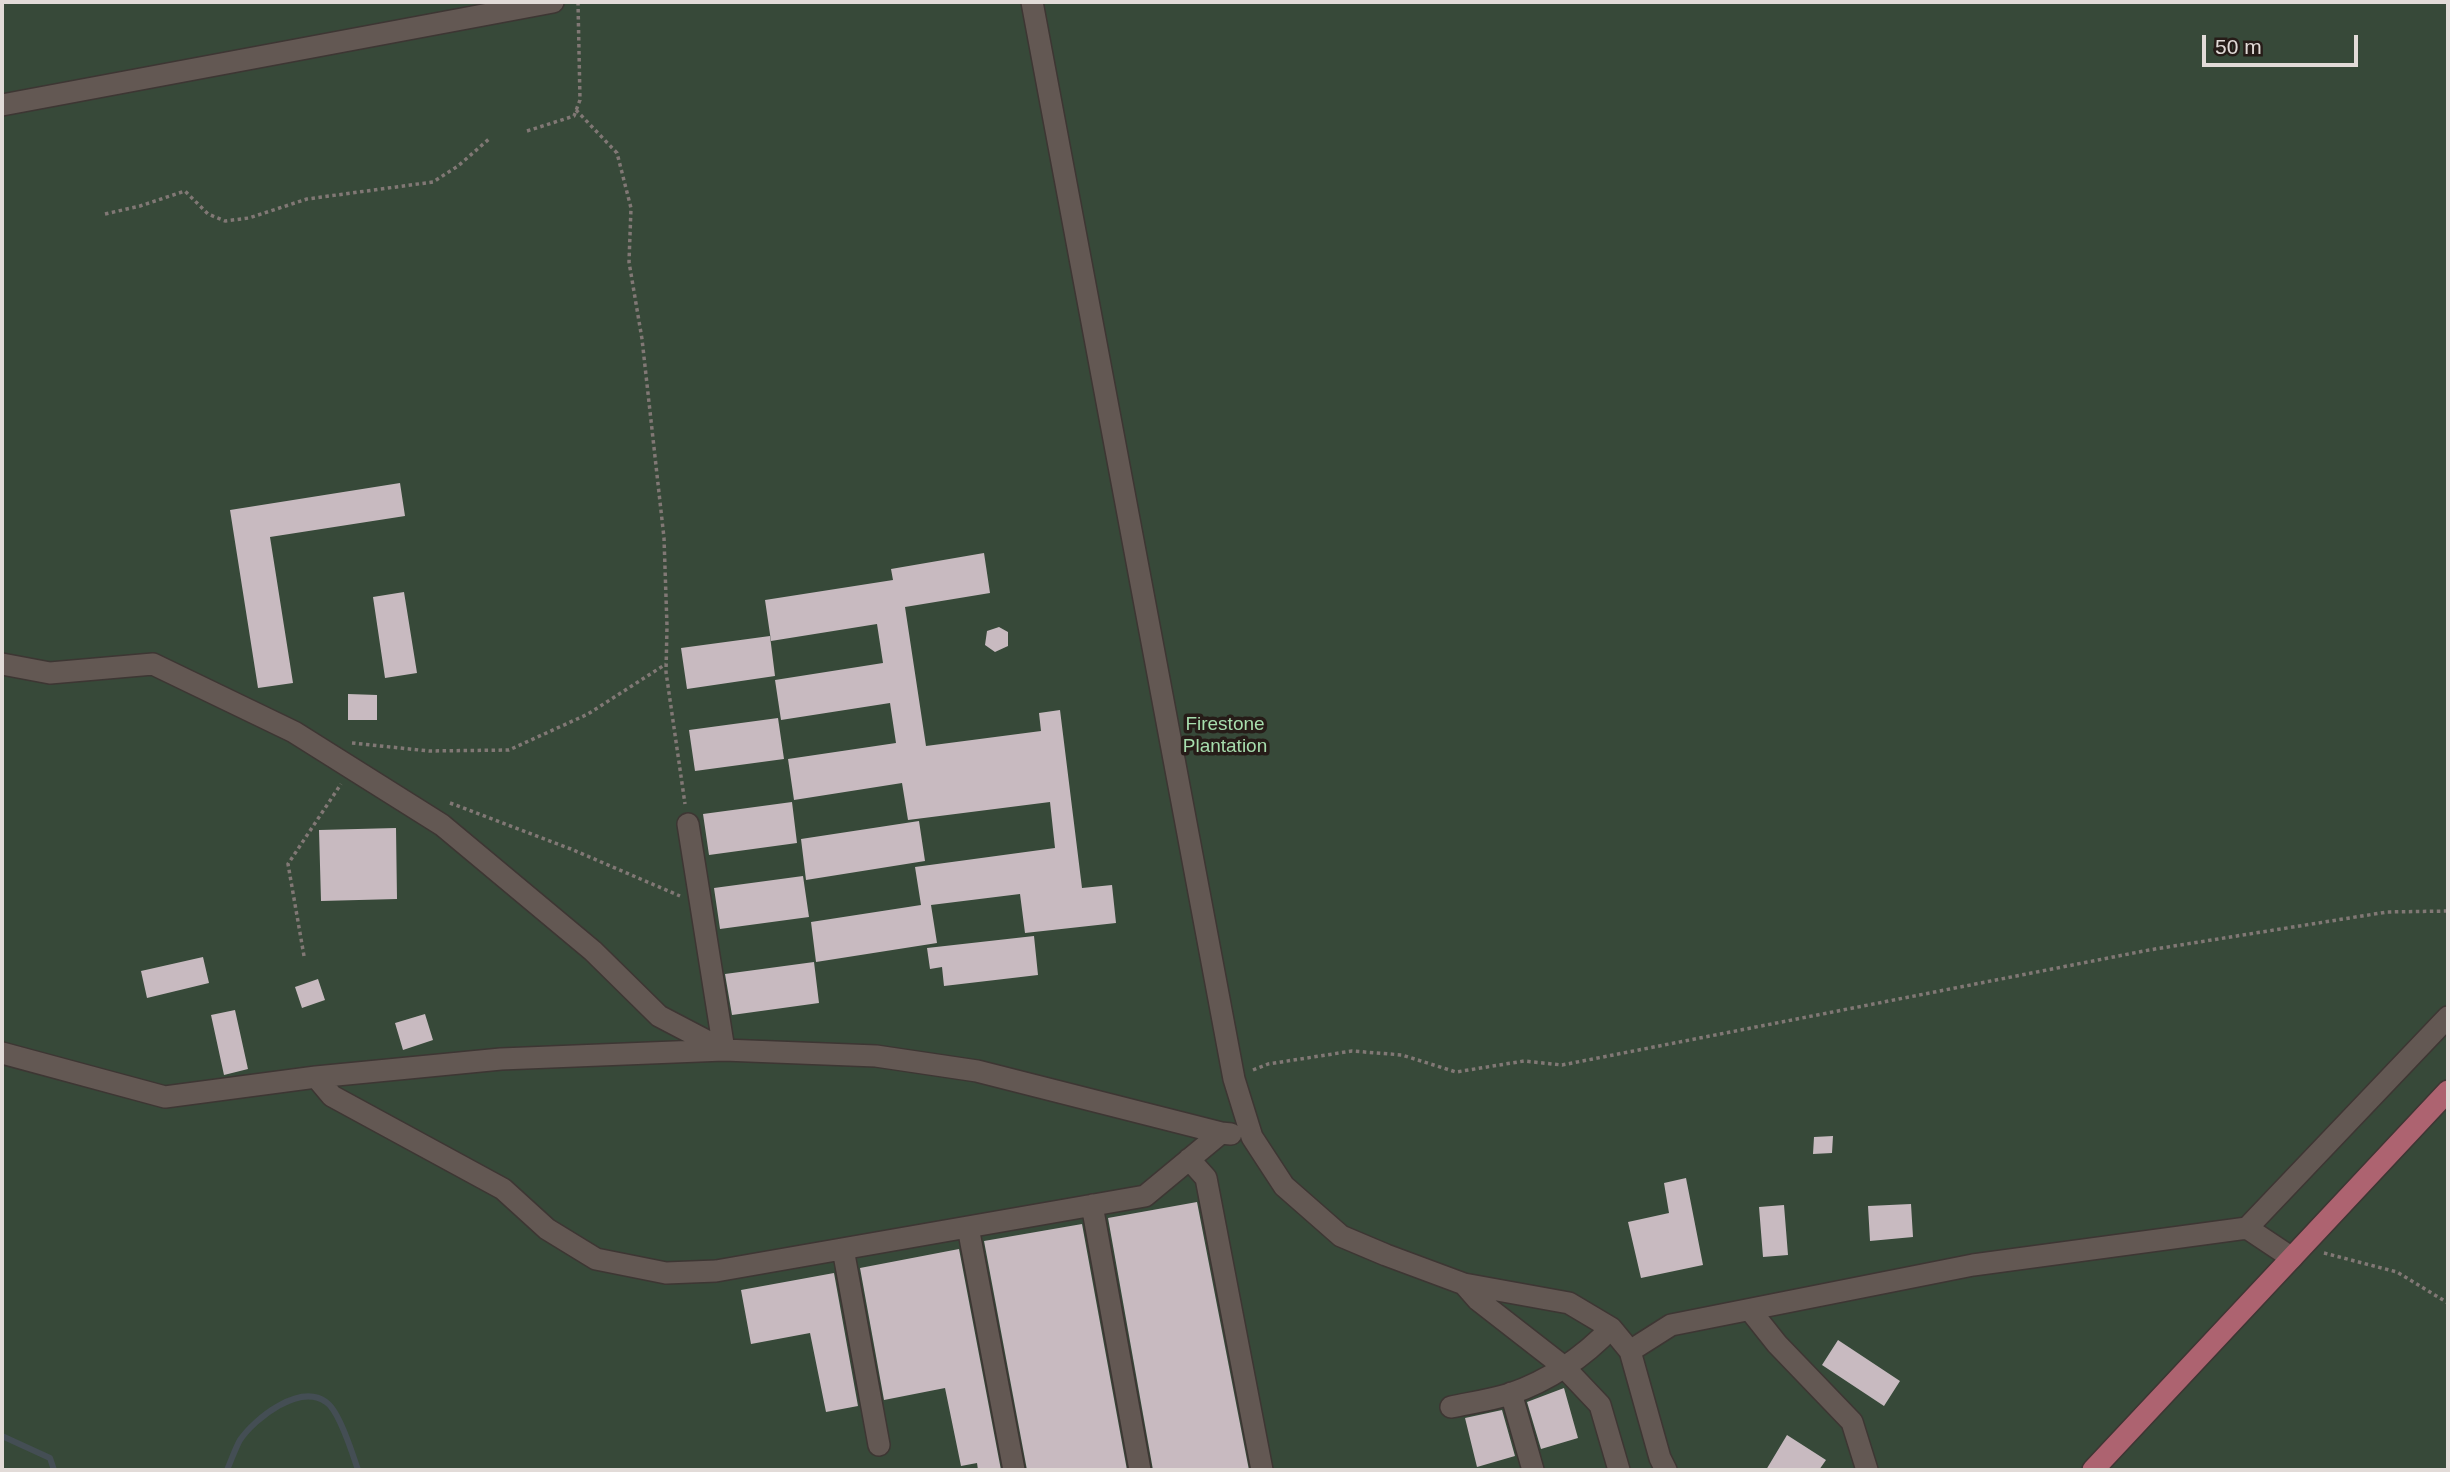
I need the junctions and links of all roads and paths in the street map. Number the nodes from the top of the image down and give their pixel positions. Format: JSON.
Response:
{"nodes":[{"id":1,"x":554,"y":2,"type":"edge"},
{"id":2,"x":578,"y":2,"type":"edge"},
{"id":3,"x":1032,"y":2,"type":"edge"},
{"id":4,"x":2,"y":105,"type":"edge"},
{"id":5,"x":576,"y":110,"type":"junction"},
{"id":6,"x":527,"y":131,"type":"dead end"},
{"id":7,"x":489,"y":139,"type":"dead end"},
{"id":8,"x":105,"y":214,"type":"dead end"},
{"id":9,"x":2,"y":664,"type":"edge"},
{"id":10,"x":666,"y":664,"type":"junction"},
{"id":11,"x":346,"y":743,"type":"dead end"},
{"id":12,"x":688,"y":824,"type":"joint"},
{"id":13,"x":2448,"y":911,"type":"edge"},
{"id":14,"x":2448,"y":1017,"type":"edge"},
{"id":15,"x":724,"y":1049,"type":"junction"},
{"id":16,"x":2,"y":1053,"type":"edge"},
{"id":17,"x":316,"y":1077,"type":"junction"},
{"id":18,"x":1234,"y":1079,"type":"junction"},
{"id":19,"x":2448,"y":1091,"type":"edge"},
{"id":20,"x":1221,"y":1133,"type":"junction"},
{"id":21,"x":1252,"y":1137,"type":"junction"},
{"id":22,"x":1189,"y":1159,"type":"junction"},
{"id":23,"x":1092,"y":1205,"type":"junction"},
{"id":24,"x":968,"y":1227,"type":"junction"},
{"id":25,"x":2247,"y":1228,"type":"junction"},
{"id":26,"x":843,"y":1249,"type":"junction"},
{"id":27,"x":2297,"y":1252,"type":"junction"},
{"id":28,"x":1464,"y":1284,"type":"junction"},
{"id":29,"x":2448,"y":1303,"type":"edge"},
{"id":30,"x":1750,"y":1310,"type":"junction"},
{"id":31,"x":1611,"y":1328,"type":"junction"},
{"id":32,"x":1630,"y":1351,"type":"junction"},
{"id":33,"x":1564,"y":1367,"type":"junction"},
{"id":34,"x":1511,"y":1393,"type":"junction"},
{"id":35,"x":1451,"y":1407,"type":"dead end"},
{"id":36,"x":879,"y":1445,"type":"dead end"},
{"id":37,"x":1014,"y":1470,"type":"edge"},
{"id":38,"x":1140,"y":1470,"type":"edge"},
{"id":39,"x":1262,"y":1470,"type":"edge"},
{"id":40,"x":1533,"y":1470,"type":"edge"},
{"id":41,"x":1619,"y":1470,"type":"edge"},
{"id":42,"x":1667,"y":1470,"type":"edge"},
{"id":43,"x":1867,"y":1470,"type":"edge"},
{"id":44,"x":2093,"y":1470,"type":"edge"}],
"edges":[{"from":1,"to":4,"type":"street"},
{"from":2,"to":5,"type":"path"},
{"from":3,"to":18,"type":"street"},
{"from":5,"to":6,"type":"path"},
{"from":5,"to":10,"type":"path"},
{"from":7,"to":8,"type":"path"},
{"from":9,"to":15,"type":"street"},
{"from":10,"to":11,"type":"path"},
{"from":10,"to":12,"type":"path"},
{"from":12,"to":15,"type":"street"},
{"from":13,"to":18,"type":"path"},
{"from":14,"to":25,"type":"street"},
{"from":15,"to":17,"type":"street"},
{"from":15,"to":20,"type":"street"},
{"from":16,"to":17,"type":"street"},
{"from":17,"to":26,"type":"street"},
{"from":18,"to":21,"type":"street"},
{"from":19,"to":27,"type":"main road"},
{"from":20,"to":21,"type":"street"},
{"from":20,"to":22,"type":"street"},
{"from":21,"to":28,"type":"street"},
{"from":22,"to":23,"type":"street"},
{"from":22,"to":39,"type":"street"},
{"from":23,"to":24,"type":"street"},
{"from":23,"to":38,"type":"street"},
{"from":24,"to":26,"type":"street"},
{"from":24,"to":37,"type":"street"},
{"from":25,"to":27,"type":"street"},
{"from":25,"to":30,"type":"street"},
{"from":26,"to":36,"type":"street"},
{"from":27,"to":29,"type":"path"},
{"from":27,"to":44,"type":"main road"},
{"from":28,"to":31,"type":"street"},
{"from":28,"to":33,"type":"street"},
{"from":30,"to":32,"type":"street"},
{"from":30,"to":43,"type":"street"},
{"from":31,"to":32,"type":"street"},
{"from":31,"to":33,"type":"street"},
{"from":32,"to":42,"type":"street"},
{"from":33,"to":34,"type":"street"},
{"from":33,"to":41,"type":"street"},
{"from":34,"to":35,"type":"street"},
{"from":34,"to":40,"type":"street"}]}
